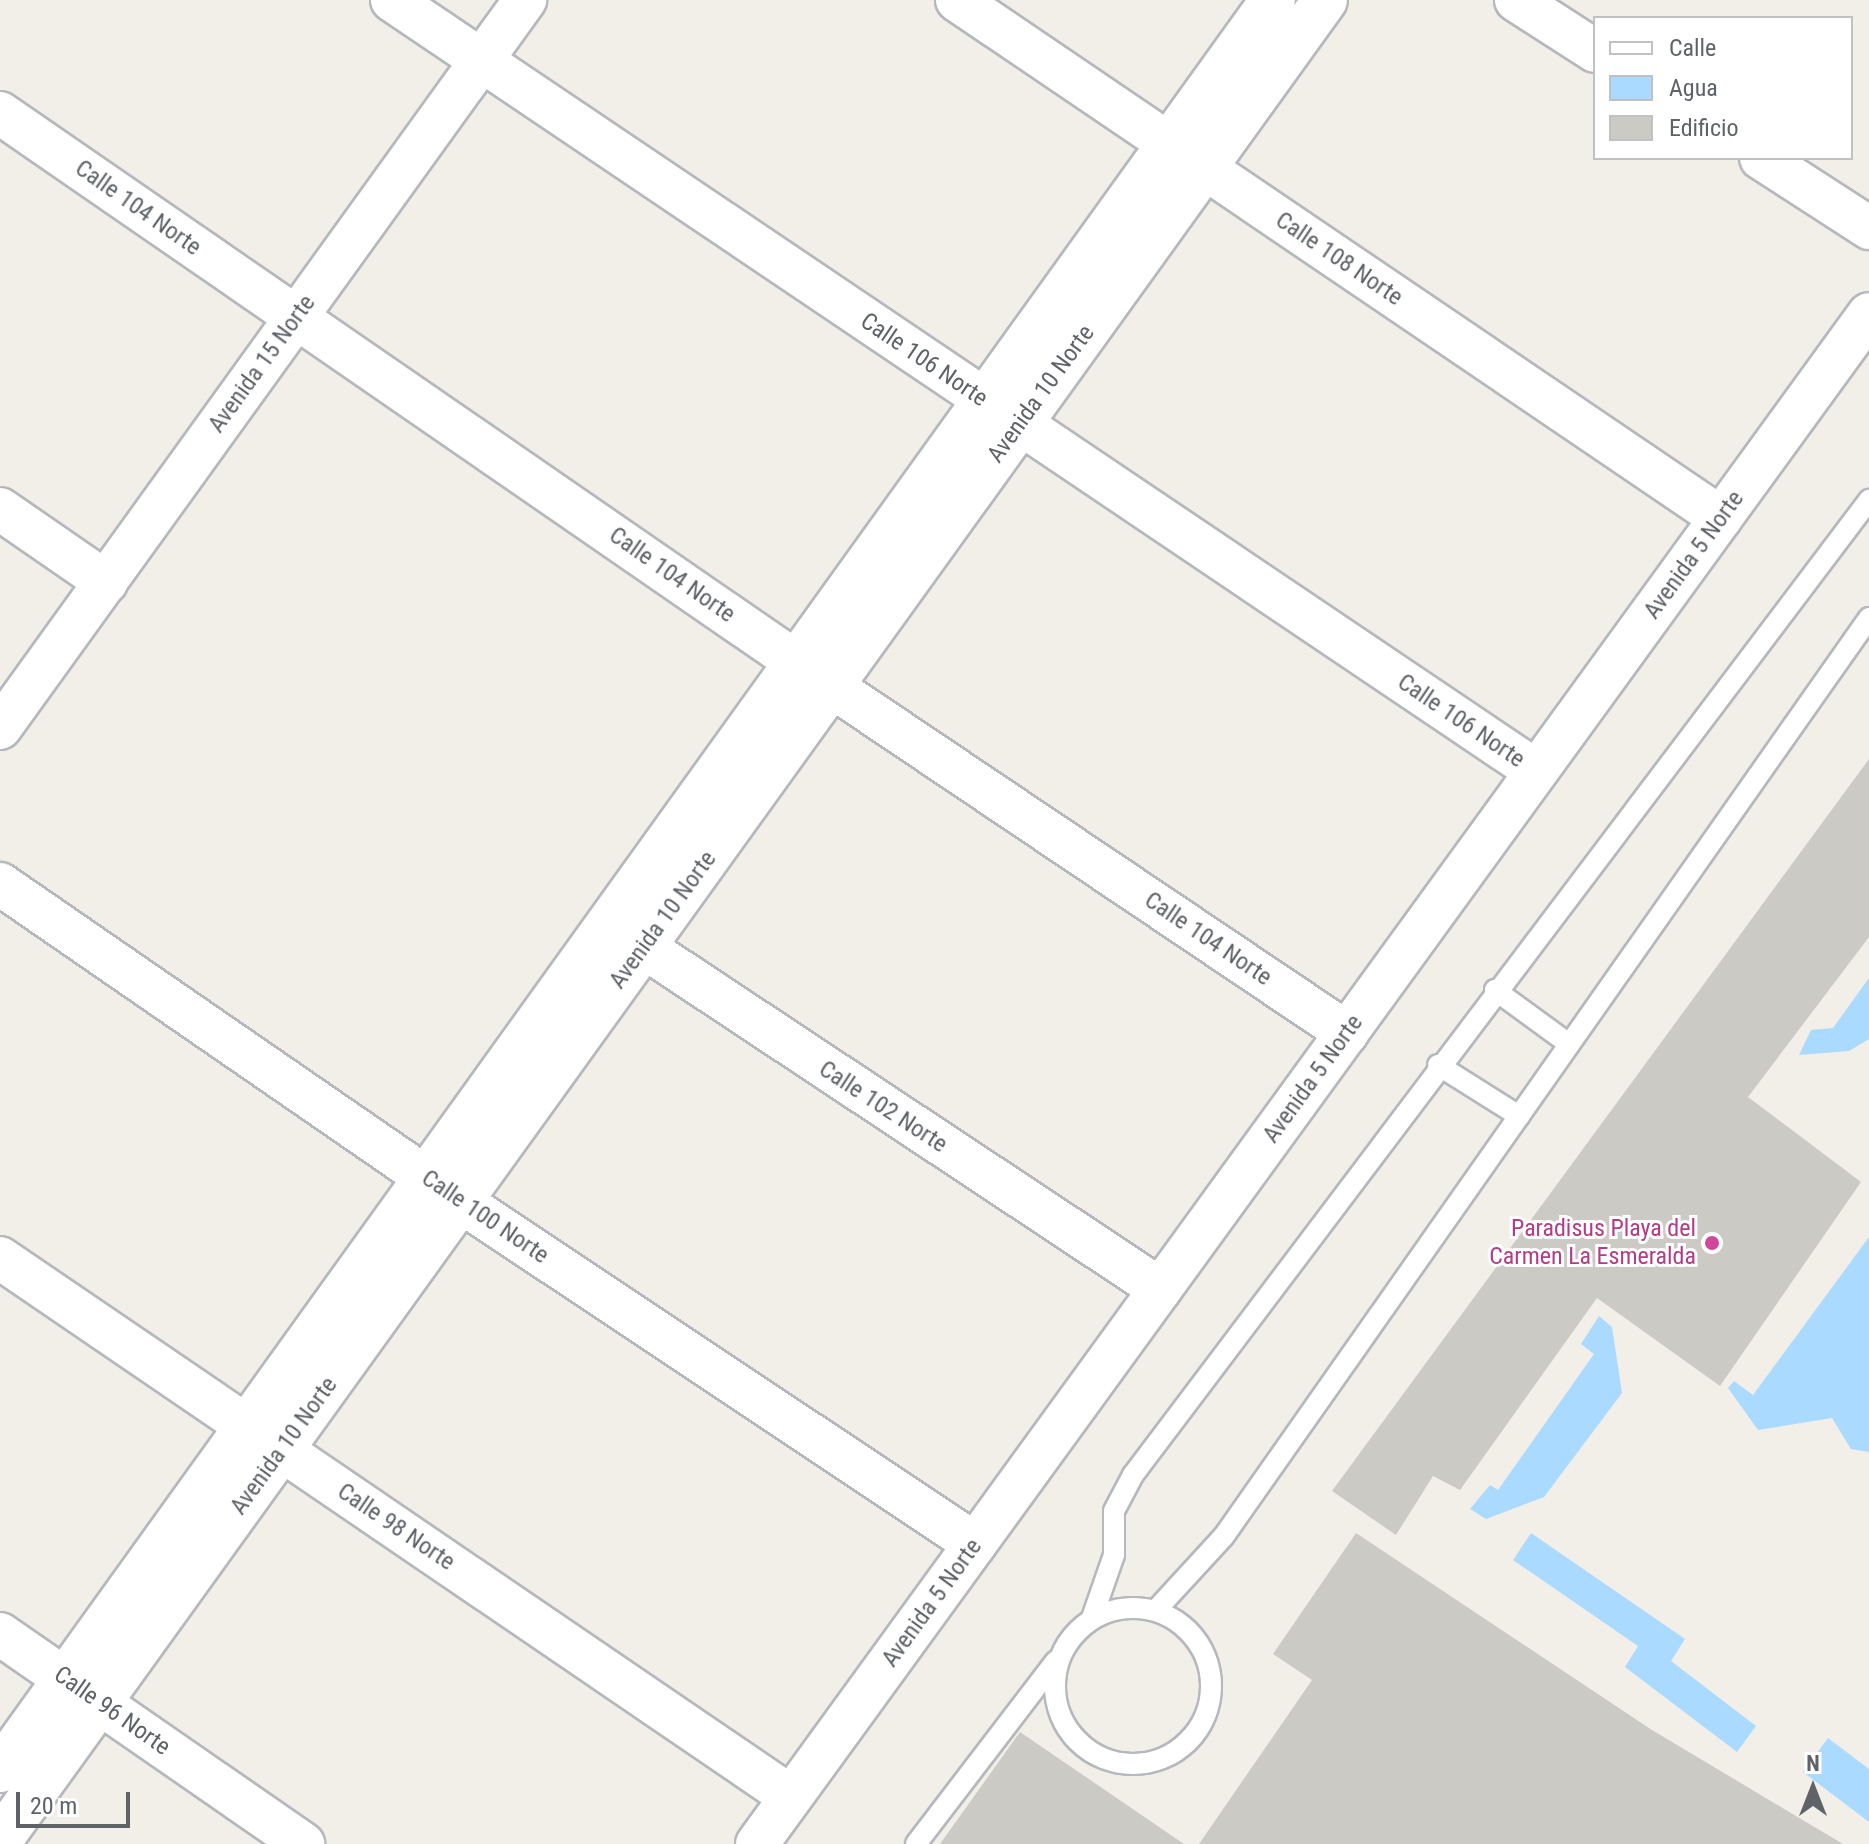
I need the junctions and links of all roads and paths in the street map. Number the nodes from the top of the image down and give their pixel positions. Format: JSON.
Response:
{"nodes":[{"id":1,"x":392,"y":0,"type":"edge"},
{"id":2,"x":525,"y":0,"type":"edge"},
{"id":3,"x":957,"y":0,"type":"edge"},
{"id":4,"x":1273,"y":0,"type":"edge"},
{"id":5,"x":1325,"y":0,"type":"edge"},
{"id":6,"x":1516,"y":0,"type":"edge"},
{"id":7,"x":1593,"y":50,"type":"edge"},
{"id":8,"x":482,"y":61,"type":"junction"},
{"id":9,"x":0,"y":113,"type":"edge"},
{"id":10,"x":1187,"y":155,"type":"junction"},
{"id":11,"x":1764,"y":160,"type":"edge"},
{"id":12,"x":1869,"y":228,"type":"edge"},
{"id":13,"x":1869,"y":314,"type":"edge"},
{"id":14,"x":296,"y":317,"type":"junction"},
{"id":15,"x":982,"y":399,"type":"junction"},
{"id":16,"x":1019,"y":425,"type":"junction"},
{"id":17,"x":1869,"y":500,"type":"edge"},
{"id":18,"x":0,"y":509,"type":"edge"},
{"id":19,"x":1721,"y":518,"type":"junction"},
{"id":20,"x":106,"y":582,"type":"junction"},
{"id":21,"x":1869,"y":618,"type":"edge"},
{"id":22,"x":795,"y":660,"type":"junction"},
{"id":23,"x":831,"y":686,"type":"junction"},
{"id":24,"x":0,"y":728,"type":"edge"},
{"id":25,"x":1536,"y":771,"type":"junction"},
{"id":26,"x":0,"y":884,"type":"edge"},
{"id":27,"x":608,"y":923,"type":"junction"},
{"id":28,"x":643,"y":948,"type":"junction"},
{"id":29,"x":1495,"y":990,"type":"junction"},
{"id":30,"x":1347,"y":1033,"type":"junction"},
{"id":31,"x":1569,"y":1044,"type":"junction"},
{"id":32,"x":1438,"y":1065,"type":"junction"},
{"id":33,"x":1519,"y":1116,"type":"junction"},
{"id":34,"x":443,"y":1189,"type":"junction"},
{"id":35,"x":0,"y":1258,"type":"edge"},
{"id":36,"x":1160,"y":1289,"type":"junction"},
{"id":37,"x":246,"y":1426,"type":"junction"},
{"id":38,"x":282,"y":1450,"type":"junction"},
{"id":39,"x":975,"y":1544,"type":"junction"},
{"id":40,"x":1156,"y":1610,"type":"junction"},
{"id":41,"x":1092,"y":1618,"type":"junction"},
{"id":42,"x":0,"y":1634,"type":"edge"},
{"id":43,"x":1059,"y":1658,"type":"junction"},
{"id":44,"x":82,"y":1690,"type":"junction"},
{"id":45,"x":0,"y":1770,"type":"edge"},
{"id":46,"x":791,"y":1797,"type":"junction"},
{"id":47,"x":0,"y":1840,"type":"edge"},
{"id":48,"x":303,"y":1844,"type":"edge"},
{"id":49,"x":757,"y":1844,"type":"edge"},
{"id":50,"x":916,"y":1844,"type":"edge"}],
"edges":[{"from":1,"to":8,"type":"street","name":"Calle 106 Norte"},
{"from":2,"to":8,"type":"street","name":"Avenida 15 Norte"},
{"from":3,"to":10,"type":"street","name":"Calle 108 Norte"},
{"from":4,"to":10,"type":"street","name":"Avenida 10 Norte"},
{"from":5,"to":10,"type":"street","name":"Avenida 10 Norte"},
{"from":6,"to":7,"type":"street"},
{"from":8,"to":14,"type":"street","name":"Avenida 15 Norte"},
{"from":8,"to":15,"type":"street","name":"Calle 106 Norte"},
{"from":9,"to":14,"type":"street","name":"Calle 104 Norte"},
{"from":10,"to":15,"type":"street","name":"Avenida 10 Norte"},
{"from":10,"to":16,"type":"street","name":"Avenida 10 Norte"},
{"from":10,"to":19,"type":"street","name":"Calle 108 Norte"},
{"from":11,"to":12,"type":"street"},
{"from":13,"to":19,"type":"street","name":"Avenida 5 Norte"},
{"from":14,"to":20,"type":"street","name":"Avenida 15 Norte"},
{"from":14,"to":22,"type":"street","name":"Calle 104 Norte"},
{"from":15,"to":16,"type":"street","name":"Calle 106 Norte"},
{"from":15,"to":22,"type":"street","name":"Avenida 10 Norte"},
{"from":16,"to":23,"type":"street","name":"Avenida 10 Norte"},
{"from":16,"to":25,"type":"street","name":"Calle 106 Norte"},
{"from":17,"to":29,"type":"lane"},
{"from":18,"to":20,"type":"street"},
{"from":19,"to":25,"type":"street","name":"Avenida 5 Norte"},
{"from":20,"to":24,"type":"street","name":"Avenida 15 Norte"},
{"from":21,"to":31,"type":"lane"},
{"from":22,"to":23,"type":"street","name":"Calle 104 Norte"},
{"from":22,"to":27,"type":"street","name":"Avenida 10 Norte"},
{"from":23,"to":28,"type":"street","name":"Avenida 10 Norte"},
{"from":23,"to":30,"type":"street","name":"Calle 104 Norte"},
{"from":25,"to":30,"type":"street","name":"Avenida 5 Norte"},
{"from":26,"to":34,"type":"street","name":"Calle 100 Norte"},
{"from":27,"to":28,"type":"street","name":"Calle 102 Norte"},
{"from":27,"to":34,"type":"street","name":"Avenida 10 Norte"},
{"from":28,"to":34,"type":"street","name":"Avenida 10 Norte"},
{"from":28,"to":36,"type":"street","name":"Calle 102 Norte"},
{"from":29,"to":31,"type":"lane"},
{"from":29,"to":32,"type":"lane"},
{"from":30,"to":36,"type":"street","name":"Avenida 5 Norte"},
{"from":31,"to":33,"type":"lane"},
{"from":32,"to":33,"type":"lane"},
{"from":32,"to":41,"type":"lane"},
{"from":33,"to":40,"type":"lane"},
{"from":34,"to":37,"type":"street","name":"Avenida 10 Norte"},
{"from":34,"to":38,"type":"street","name":"Avenida 10 Norte"},
{"from":34,"to":39,"type":"street","name":"Calle 100 Norte"},
{"from":35,"to":37,"type":"street","name":"Calle 98 Norte"},
{"from":36,"to":39,"type":"street","name":"Avenida 5 Norte"},
{"from":37,"to":38,"type":"street","name":"Calle 98 Norte"},
{"from":37,"to":44,"type":"street","name":"Avenida 10 Norte"},
{"from":38,"to":44,"type":"street","name":"Avenida 10 Norte"},
{"from":38,"to":46,"type":"street","name":"Calle 98 Norte"},
{"from":39,"to":46,"type":"street","name":"Avenida 5 Norte"},
{"from":40,"to":41,"type":"lane"},
{"from":40,"to":43,"type":"lane"},
{"from":41,"to":43,"type":"lane"},
{"from":42,"to":44,"type":"street","name":"Calle 96 Norte"},
{"from":43,"to":50,"type":"lane"},
{"from":44,"to":45,"type":"street","name":"Avenida 10 Norte"},
{"from":44,"to":47,"type":"street","name":"Avenida 10 Norte"},
{"from":44,"to":48,"type":"street","name":"Calle 96 Norte"},
{"from":46,"to":49,"type":"street","name":"Avenida 5 Norte"}]}
